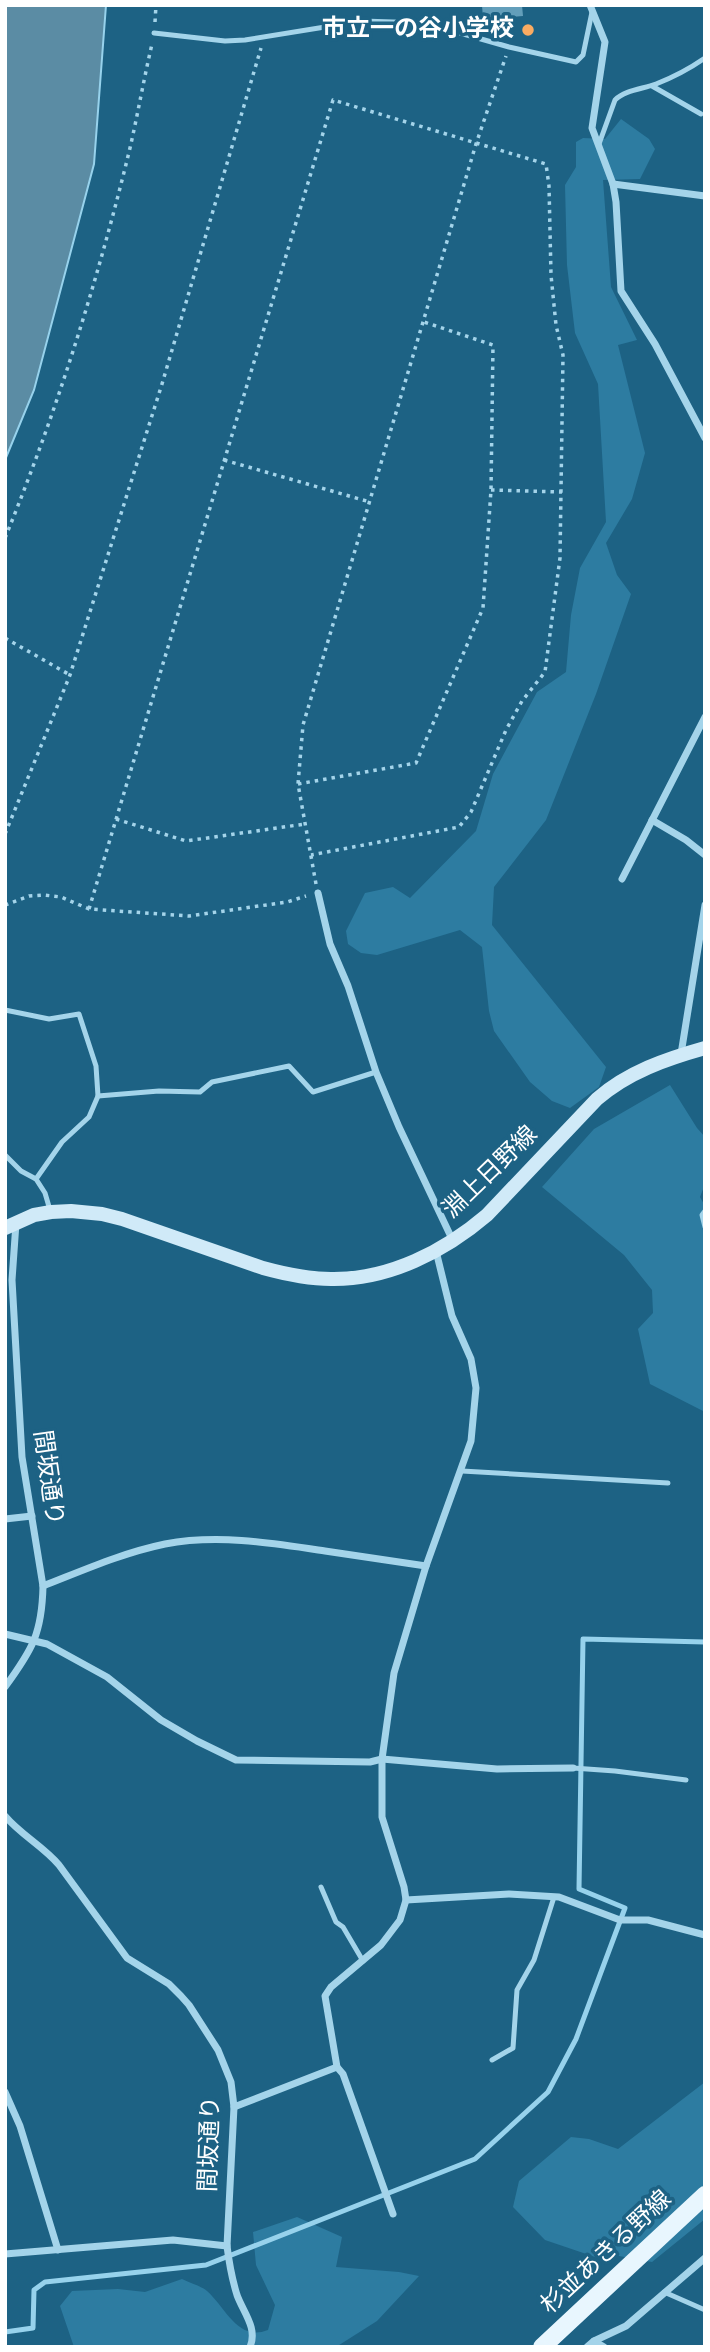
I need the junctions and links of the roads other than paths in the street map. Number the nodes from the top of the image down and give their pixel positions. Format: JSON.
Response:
{"nodes":[{"id":1,"x":591,"y":8,"type":"edge"},
{"id":2,"x":154,"y":33,"type":"road end"},
{"id":3,"x":705,"y":58,"type":"edge"},
{"id":4,"x":652,"y":86,"type":"junction"},
{"id":5,"x":701,"y":114,"type":"dead end"},
{"id":6,"x":597,"y":147,"type":"junction"},
{"id":7,"x":613,"y":184,"type":"junction"},
{"id":8,"x":705,"y":196,"type":"edge"},
{"id":9,"x":704,"y":436,"type":"edge"},
{"id":10,"x":705,"y":717,"type":"edge"},
{"id":11,"x":652,"y":820,"type":"junction"},
{"id":12,"x":705,"y":855,"type":"edge"},
{"id":13,"x":622,"y":879,"type":"dead end"},
{"id":14,"x":318,"y":893,"type":"road end"},
{"id":15,"x":705,"y":905,"type":"edge"},
{"id":16,"x":5,"y":1010,"type":"edge"},
{"id":17,"x":705,"y":1048,"type":"edge"},
{"id":18,"x":681,"y":1054,"type":"junction"},
{"id":19,"x":376,"y":1072,"type":"junction"},
{"id":20,"x":97,"y":1096,"type":"junction"},
{"id":21,"x":5,"y":1155,"type":"edge"},
{"id":22,"x":36,"y":1179,"type":"junction"},
{"id":23,"x":705,"y":1211,"type":"edge"},
{"id":24,"x":51,"y":1212,"type":"junction"},
{"id":25,"x":11,"y":1225,"type":"edge"},
{"id":26,"x":705,"y":1227,"type":"edge"},
{"id":27,"x":453,"y":1241,"type":"junction"},
{"id":28,"x":436,"y":1250,"type":"junction"},
{"id":29,"x":9,"y":1323,"type":"edge"},
{"id":30,"x":462,"y":1471,"type":"junction"},
{"id":31,"x":668,"y":1483,"type":"dead end"},
{"id":32,"x":32,"y":1516,"type":"junction"},
{"id":33,"x":5,"y":1519,"type":"edge"},
{"id":34,"x":426,"y":1566,"type":"junction"},
{"id":35,"x":43,"y":1586,"type":"junction"},
{"id":36,"x":5,"y":1634,"type":"edge"},
{"id":37,"x":36,"y":1640,"type":"junction"},
{"id":38,"x":5,"y":1688,"type":"edge"},
{"id":39,"x":382,"y":1759,"type":"junction"},
{"id":40,"x":573,"y":1768,"type":"joint"},
{"id":41,"x":687,"y":1780,"type":"dead end"},
{"id":42,"x":5,"y":1816,"type":"edge"},
{"id":43,"x":321,"y":1887,"type":"dead end"},
{"id":44,"x":555,"y":1897,"type":"junction"},
{"id":45,"x":406,"y":1900,"type":"junction"},
{"id":46,"x":705,"y":1935,"type":"edge"},
{"id":47,"x":363,"y":1961,"type":"junction"},
{"id":48,"x":492,"y":2060,"type":"dead end"},
{"id":49,"x":337,"y":2067,"type":"junction"},
{"id":50,"x":5,"y":2092,"type":"edge"},
{"id":51,"x":234,"y":2107,"type":"junction"},
{"id":52,"x":705,"y":2195,"type":"edge"},
{"id":53,"x":393,"y":2214,"type":"dead end"},
{"id":54,"x":227,"y":2246,"type":"junction"},
{"id":55,"x":58,"y":2250,"type":"junction"},
{"id":56,"x":5,"y":2254,"type":"edge"},
{"id":57,"x":705,"y":2258,"type":"edge"},
{"id":58,"x":664,"y":2292,"type":"junction"},
{"id":59,"x":705,"y":2310,"type":"edge"},
{"id":60,"x":591,"y":2344,"type":"edge"},
{"id":61,"x":250,"y":2347,"type":"edge"},
{"id":62,"x":542,"y":2347,"type":"edge"},
{"id":63,"x":604,"y":2347,"type":"edge"}],
"edges":[{"from":1,"to":2,"type":"lane"},
{"from":1,"to":6,"type":"street"},
{"from":3,"to":4,"type":"lane"},
{"from":4,"to":5,"type":"lane"},
{"from":4,"to":6,"type":"lane"},
{"from":6,"to":7,"type":"street"},
{"from":7,"to":8,"type":"street"},
{"from":7,"to":9,"type":"street"},
{"from":10,"to":11,"type":"street"},
{"from":11,"to":12,"type":"street"},
{"from":11,"to":13,"type":"street"},
{"from":14,"to":19,"type":"street"},
{"from":15,"to":18,"type":"street"},
{"from":16,"to":20,"type":"lane"},
{"from":17,"to":18,"type":"main road","name":"淵上日野線"},
{"from":18,"to":27,"type":"main road","name":"淵上日野線"},
{"from":19,"to":20,"type":"lane"},
{"from":19,"to":27,"type":"street"},
{"from":20,"to":22,"type":"lane"},
{"from":21,"to":22,"type":"lane"},
{"from":22,"to":24,"type":"lane"},
{"from":23,"to":26,"type":"lane"},
{"from":24,"to":25,"type":"main road","name":"淵上日野線"},
{"from":24,"to":28,"type":"main road","name":"淵上日野線"},
{"from":25,"to":29,"type":"street","name":"間坂通り"},
{"from":27,"to":28,"type":"main road","name":"淵上日野線"},
{"from":28,"to":30,"type":"street"},
{"from":29,"to":32,"type":"street","name":"間坂通り"},
{"from":30,"to":31,"type":"lane"},
{"from":30,"to":34,"type":"street"},
{"from":32,"to":33,"type":"street"},
{"from":32,"to":35,"type":"street","name":"間坂通り"},
{"from":34,"to":35,"type":"street"},
{"from":34,"to":39,"type":"street"},
{"from":35,"to":37,"type":"street","name":"間坂通り"},
{"from":36,"to":37,"type":"street"},
{"from":37,"to":38,"type":"street","name":"間坂通り"},
{"from":37,"to":39,"type":"street"},
{"from":39,"to":40,"type":"street"},
{"from":39,"to":45,"type":"street"},
{"from":40,"to":41,"type":"lane"},
{"from":42,"to":51,"type":"street","name":"間坂通り"},
{"from":43,"to":47,"type":"lane"},
{"from":44,"to":45,"type":"street"},
{"from":44,"to":46,"type":"street"},
{"from":44,"to":48,"type":"lane"},
{"from":45,"to":47,"type":"street"},
{"from":47,"to":49,"type":"street"},
{"from":49,"to":51,"type":"street"},
{"from":49,"to":53,"type":"street"},
{"from":50,"to":55,"type":"street"},
{"from":51,"to":54,"type":"street","name":"間坂通り"},
{"from":52,"to":62,"type":"main road","name":"杉並あきる野線"},
{"from":54,"to":55,"type":"street"},
{"from":54,"to":61,"type":"street","name":"間坂通り"},
{"from":55,"to":56,"type":"street"},
{"from":57,"to":58,"type":"street"},
{"from":58,"to":59,"type":"lane"},
{"from":58,"to":60,"type":"street"},
{"from":60,"to":63,"type":"street"}]}
